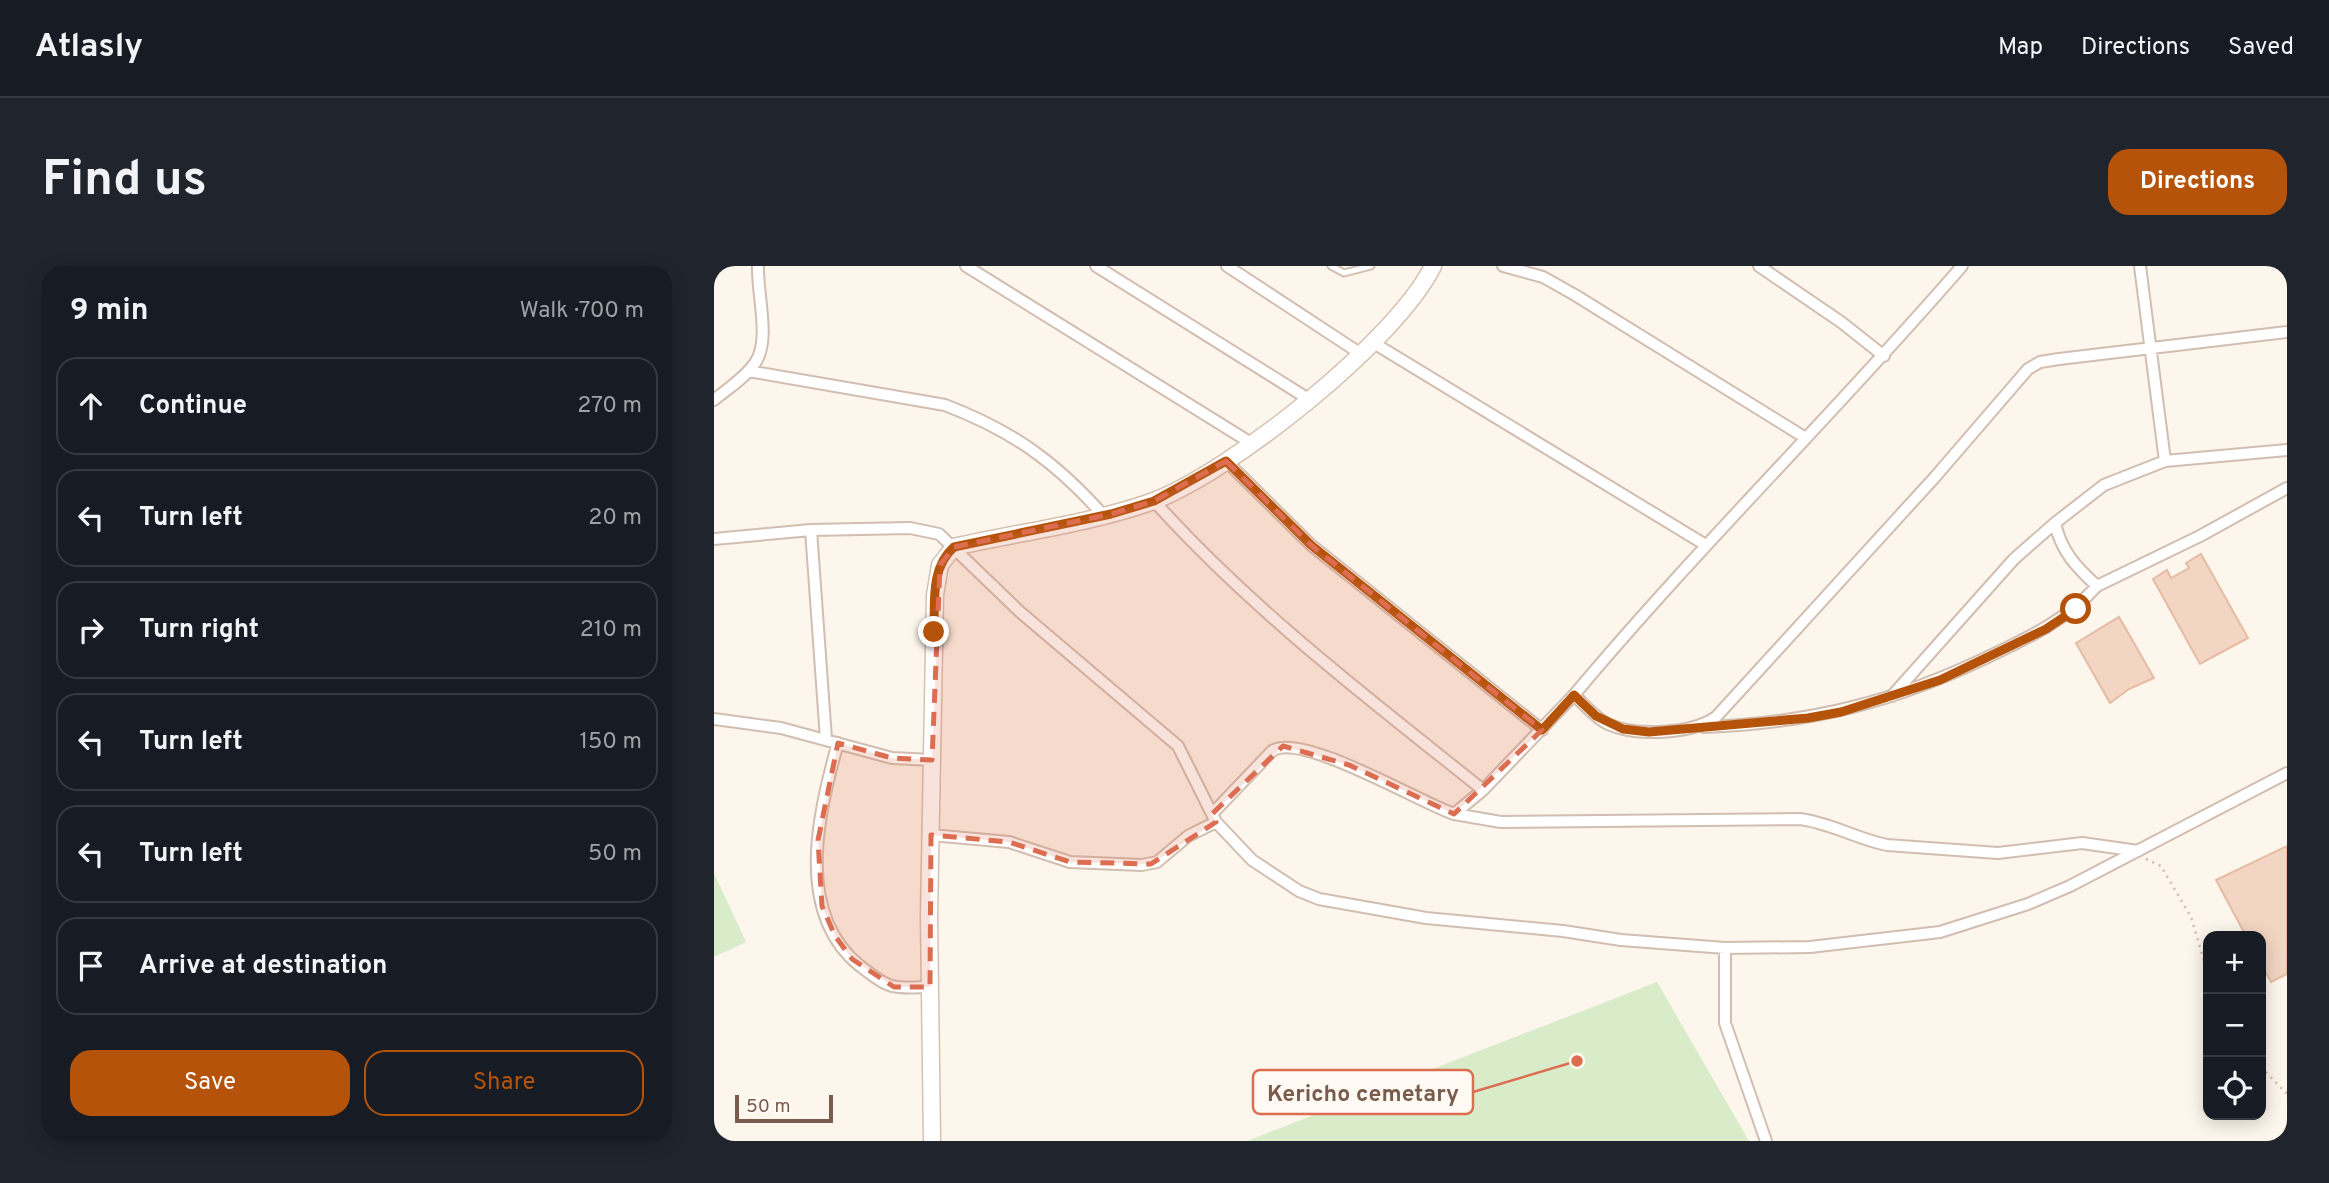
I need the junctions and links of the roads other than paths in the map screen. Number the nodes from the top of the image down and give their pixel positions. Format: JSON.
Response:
{"nodes":[{"id":1,"x":758,"y":266,"type":"edge"},
{"id":2,"x":966,"y":266,"type":"edge"},
{"id":3,"x":1096,"y":266,"type":"edge"},
{"id":4,"x":1227,"y":266,"type":"edge"},
{"id":5,"x":1331,"y":266,"type":"edge"},
{"id":6,"x":1371,"y":266,"type":"edge"},
{"id":7,"x":1433,"y":266,"type":"edge"},
{"id":8,"x":1503,"y":266,"type":"edge"},
{"id":9,"x":1759,"y":266,"type":"edge"},
{"id":10,"x":1962,"y":266,"type":"edge"},
{"id":11,"x":2140,"y":266,"type":"edge"},
{"id":12,"x":2287,"y":332,"type":"edge"},
{"id":13,"x":1366,"y":348,"type":"junction"},
{"id":14,"x":2150,"y":349,"type":"junction"},
{"id":15,"x":1884,"y":356,"type":"junction"},
{"id":16,"x":748,"y":371,"type":"junction"},
{"id":17,"x":714,"y":400,"type":"edge"},
{"id":18,"x":1310,"y":400,"type":"junction"},
{"id":19,"x":1804,"y":437,"type":"junction"},
{"id":20,"x":1251,"y":443,"type":"junction"},
{"id":21,"x":2287,"y":450,"type":"edge"},
{"id":22,"x":1226,"y":461,"type":"junction"},
{"id":23,"x":2165,"y":461,"type":"junction"},
{"id":24,"x":2287,"y":488,"type":"edge"},
{"id":25,"x":1154,"y":501,"type":"junction"},
{"id":26,"x":1104,"y":516,"type":"junction"},
{"id":27,"x":2055,"y":523,"type":"junction"},
{"id":28,"x":811,"y":530,"type":"junction"},
{"id":29,"x":714,"y":539,"type":"edge"},
{"id":30,"x":1704,"y":544,"type":"junction"},
{"id":31,"x":954,"y":547,"type":"junction"},
{"id":32,"x":2098,"y":586,"type":"junction"},
{"id":33,"x":1574,"y":695,"type":"junction"},
{"id":34,"x":1891,"y":696,"type":"junction"},
{"id":35,"x":714,"y":719,"type":"edge"},
{"id":36,"x":1702,"y":727,"type":"junction"},
{"id":37,"x":1542,"y":730,"type":"junction"},
{"id":38,"x":826,"y":739,"type":"junction"},
{"id":39,"x":838,"y":743,"type":"junction"},
{"id":40,"x":932,"y":760,"type":"junction"},
{"id":41,"x":2287,"y":773,"type":"edge"},
{"id":42,"x":1483,"y":790,"type":"junction"},
{"id":43,"x":1454,"y":814,"type":"junction"},
{"id":44,"x":1214,"y":818,"type":"junction"},
{"id":45,"x":930,"y":835,"type":"junction"},
{"id":46,"x":2138,"y":851,"type":"junction"},
{"id":47,"x":1725,"y":948,"type":"junction"},
{"id":48,"x":930,"y":986,"type":"junction"},
{"id":49,"x":932,"y":1141,"type":"edge"},
{"id":50,"x":1766,"y":1141,"type":"edge"}],
"edges":[{"from":1,"to":16,"type":"street"},
{"from":2,"to":20,"type":"street"},
{"from":3,"to":18,"type":"street"},
{"from":4,"to":13,"type":"street"},
{"from":5,"to":6,"type":"lane"},
{"from":7,"to":13,"type":"street"},
{"from":8,"to":19,"type":"street"},
{"from":9,"to":15,"type":"street"},
{"from":10,"to":15,"type":"street"},
{"from":11,"to":14,"type":"street"},
{"from":12,"to":14,"type":"street"},
{"from":13,"to":18,"type":"street"},
{"from":13,"to":30,"type":"street"},
{"from":14,"to":23,"type":"street"},
{"from":14,"to":36,"type":"street"},
{"from":15,"to":19,"type":"street"},
{"from":16,"to":17,"type":"street"},
{"from":16,"to":26,"type":"street"},
{"from":18,"to":20,"type":"street"},
{"from":19,"to":30,"type":"street"},
{"from":20,"to":22,"type":"street"},
{"from":21,"to":23,"type":"street"},
{"from":22,"to":25,"type":"street"},
{"from":22,"to":37,"type":"street"},
{"from":23,"to":27,"type":"street"},
{"from":24,"to":32,"type":"street"},
{"from":25,"to":26,"type":"street"},
{"from":25,"to":42,"type":"street"},
{"from":26,"to":31,"type":"street"},
{"from":27,"to":32,"type":"street"},
{"from":27,"to":34,"type":"street"},
{"from":28,"to":29,"type":"street"},
{"from":28,"to":31,"type":"street"},
{"from":28,"to":38,"type":"street"},
{"from":30,"to":33,"type":"street"},
{"from":31,"to":40,"type":"street"},
{"from":31,"to":44,"type":"street"},
{"from":32,"to":34,"type":"street"},
{"from":33,"to":36,"type":"street"},
{"from":33,"to":37,"type":"street"},
{"from":34,"to":36,"type":"street"},
{"from":35,"to":38,"type":"street"},
{"from":37,"to":42,"type":"street"},
{"from":38,"to":39,"type":"street"},
{"from":39,"to":40,"type":"street"},
{"from":39,"to":48,"type":"street"},
{"from":40,"to":45,"type":"street"},
{"from":41,"to":46,"type":"street"},
{"from":42,"to":43,"type":"street"},
{"from":43,"to":44,"type":"street"},
{"from":43,"to":46,"type":"street"},
{"from":44,"to":45,"type":"street"},
{"from":44,"to":47,"type":"street"},
{"from":45,"to":48,"type":"street"},
{"from":46,"to":47,"type":"street"},
{"from":47,"to":50,"type":"street"},
{"from":48,"to":49,"type":"street"}]}
